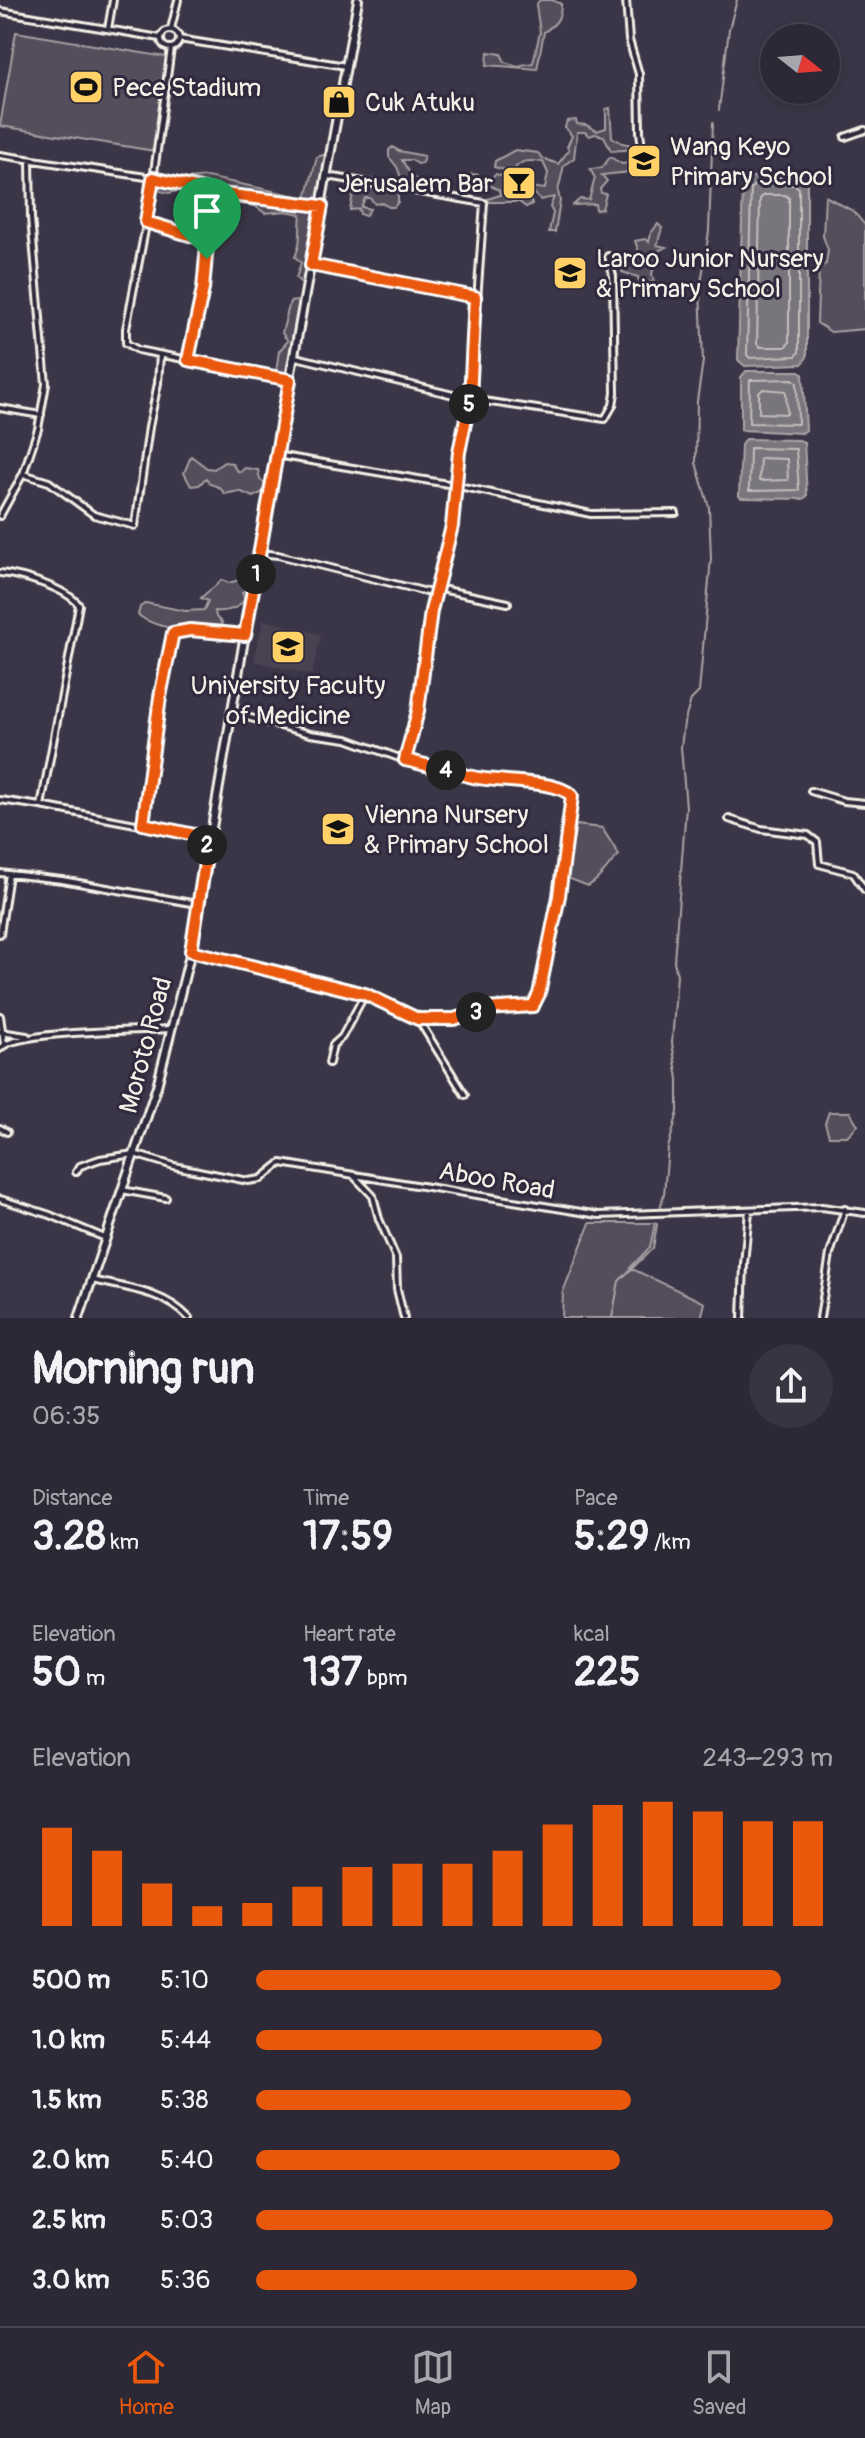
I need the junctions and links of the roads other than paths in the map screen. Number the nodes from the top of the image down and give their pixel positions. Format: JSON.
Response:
{"nodes":[{"id":1,"x":113,"y":0,"type":"edge"},
{"id":2,"x":178,"y":0,"type":"edge"},
{"id":3,"x":358,"y":0,"type":"edge"},
{"id":4,"x":626,"y":0,"type":"edge"},
{"id":5,"x":0,"y":11,"type":"edge"},
{"id":6,"x":108,"y":29,"type":"junction"},
{"id":7,"x":171,"y":29,"type":"junction"},
{"id":8,"x":160,"y":38,"type":"junction"},
{"id":9,"x":179,"y":39,"type":"junction"},
{"id":10,"x":171,"y":48,"type":"junction"},
{"id":11,"x":347,"y":66,"type":"junction"},
{"id":12,"x":865,"y":130,"type":"edge"},
{"id":13,"x":845,"y":137,"type":"dead end"},
{"id":14,"x":0,"y":155,"type":"edge"},
{"id":15,"x":643,"y":156,"type":"dead end"},
{"id":16,"x":30,"y":160,"type":"junction"},
{"id":17,"x":328,"y":176,"type":"junction"},
{"id":18,"x":153,"y":178,"type":"junction"},
{"id":19,"x":322,"y":206,"type":"junction"},
{"id":20,"x":146,"y":222,"type":"junction"},
{"id":21,"x":608,"y":256,"type":"dead end"},
{"id":22,"x":311,"y":265,"type":"junction"},
{"id":23,"x":475,"y":297,"type":"junction"},
{"id":24,"x":160,"y":355,"type":"junction"},
{"id":25,"x":296,"y":357,"type":"junction"},
{"id":26,"x":188,"y":360,"type":"junction"},
{"id":27,"x":290,"y":380,"type":"junction"},
{"id":28,"x":470,"y":399,"type":"junction"},
{"id":29,"x":0,"y":408,"type":"edge"},
{"id":30,"x":41,"y":415,"type":"junction"},
{"id":31,"x":276,"y":455,"type":"junction"},
{"id":32,"x":23,"y":474,"type":"junction"},
{"id":33,"x":457,"y":485,"type":"junction"},
{"id":34,"x":676,"y":513,"type":"dead end"},
{"id":35,"x":0,"y":516,"type":"edge"},
{"id":36,"x":259,"y":553,"type":"junction"},
{"id":37,"x":0,"y":573,"type":"edge"},
{"id":38,"x":436,"y":591,"type":"junction"},
{"id":39,"x":508,"y":603,"type":"dead end"},
{"id":40,"x":245,"y":635,"type":"junction"},
{"id":41,"x":232,"y":713,"type":"junction"},
{"id":42,"x":405,"y":760,"type":"junction"},
{"id":43,"x":811,"y":791,"type":"dead end"},
{"id":44,"x":0,"y":800,"type":"edge"},
{"id":45,"x":865,"y":803,"type":"edge"},
{"id":46,"x":41,"y":806,"type":"junction"},
{"id":47,"x":729,"y":819,"type":"dead end"},
{"id":48,"x":143,"y":824,"type":"junction"},
{"id":49,"x":209,"y":838,"type":"junction"},
{"id":50,"x":0,"y":873,"type":"edge"},
{"id":51,"x":9,"y":874,"type":"junction"},
{"id":52,"x":865,"y":890,"type":"edge"},
{"id":53,"x":197,"y":904,"type":"junction"},
{"id":54,"x":0,"y":934,"type":"edge"},
{"id":55,"x":191,"y":951,"type":"junction"},
{"id":56,"x":365,"y":994,"type":"junction"},
{"id":57,"x":0,"y":1016,"type":"edge"},
{"id":58,"x":418,"y":1019,"type":"junction"},
{"id":59,"x":170,"y":1029,"type":"junction"},
{"id":60,"x":2,"y":1032,"type":"edge"},
{"id":61,"x":29,"y":1037,"type":"junction"},
{"id":62,"x":2,"y":1046,"type":"edge"},
{"id":63,"x":329,"y":1063,"type":"dead end"},
{"id":64,"x":465,"y":1095,"type":"dead end"},
{"id":65,"x":0,"y":1128,"type":"edge"},
{"id":66,"x":7,"y":1132,"type":"dead end"},
{"id":67,"x":134,"y":1154,"type":"junction"},
{"id":68,"x":76,"y":1172,"type":"dead end"},
{"id":69,"x":351,"y":1173,"type":"junction"},
{"id":70,"x":122,"y":1190,"type":"junction"},
{"id":71,"x":166,"y":1198,"type":"dead end"},
{"id":72,"x":0,"y":1199,"type":"edge"},
{"id":73,"x":845,"y":1209,"type":"junction"},
{"id":74,"x":749,"y":1211,"type":"junction"},
{"id":75,"x":865,"y":1213,"type":"edge"},
{"id":76,"x":107,"y":1239,"type":"junction"},
{"id":77,"x":92,"y":1280,"type":"junction"},
{"id":78,"x":79,"y":1318,"type":"edge"},
{"id":79,"x":189,"y":1318,"type":"edge"},
{"id":80,"x":404,"y":1318,"type":"edge"},
{"id":81,"x":742,"y":1318,"type":"edge"},
{"id":82,"x":820,"y":1318,"type":"edge"}],
"edges":[{"from":1,"to":6,"type":"street"},
{"from":2,"to":7,"type":"street"},
{"from":3,"to":11,"type":"main road","name":"Moroto Road"},
{"from":4,"to":15,"type":"street"},
{"from":5,"to":6,"type":"street"},
{"from":6,"to":8,"type":"street"},
{"from":7,"to":8,"type":"street"},
{"from":7,"to":9,"type":"street"},
{"from":8,"to":10,"type":"street"},
{"from":9,"to":10,"type":"street"},
{"from":9,"to":11,"type":"street"},
{"from":10,"to":18,"type":"street"},
{"from":11,"to":17,"type":"main road","name":"Moroto Road"},
{"from":12,"to":13,"type":"street"},
{"from":14,"to":16,"type":"street"},
{"from":16,"to":18,"type":"street"},
{"from":16,"to":30,"type":"street"},
{"from":17,"to":19,"type":"main road","name":"Moroto Road"},
{"from":17,"to":23,"type":"street"},
{"from":18,"to":19,"type":"street"},
{"from":18,"to":20,"type":"street"},
{"from":19,"to":22,"type":"main road","name":"Moroto Road"},
{"from":20,"to":24,"type":"street"},
{"from":20,"to":26,"type":"street"},
{"from":21,"to":28,"type":"street"},
{"from":22,"to":23,"type":"street"},
{"from":22,"to":25,"type":"main road","name":"Moroto Road"},
{"from":23,"to":28,"type":"street"},
{"from":24,"to":26,"type":"street"},
{"from":24,"to":32,"type":"street"},
{"from":25,"to":27,"type":"main road","name":"Moroto Road"},
{"from":25,"to":28,"type":"street"},
{"from":26,"to":27,"type":"street"},
{"from":27,"to":31,"type":"main road","name":"Moroto Road"},
{"from":28,"to":33,"type":"street"},
{"from":29,"to":30,"type":"street"},
{"from":30,"to":32,"type":"street"},
{"from":31,"to":33,"type":"street"},
{"from":31,"to":36,"type":"main road","name":"Moroto Road"},
{"from":32,"to":35,"type":"street"},
{"from":33,"to":34,"type":"street"},
{"from":33,"to":38,"type":"street"},
{"from":36,"to":38,"type":"street"},
{"from":36,"to":40,"type":"main road","name":"Moroto Road"},
{"from":37,"to":46,"type":"street"},
{"from":38,"to":39,"type":"street"},
{"from":38,"to":42,"type":"street"},
{"from":40,"to":41,"type":"main road","name":"Moroto Road"},
{"from":40,"to":48,"type":"street"},
{"from":41,"to":42,"type":"street"},
{"from":41,"to":49,"type":"main road","name":"Moroto Road"},
{"from":42,"to":58,"type":"street"},
{"from":43,"to":45,"type":"street"},
{"from":44,"to":46,"type":"street"},
{"from":46,"to":48,"type":"street"},
{"from":47,"to":52,"type":"street"},
{"from":48,"to":49,"type":"street"},
{"from":49,"to":53,"type":"main road","name":"Moroto Road"},
{"from":50,"to":51,"type":"street"},
{"from":51,"to":53,"type":"street"},
{"from":51,"to":54,"type":"street"},
{"from":53,"to":55,"type":"main road","name":"Moroto Road"},
{"from":55,"to":56,"type":"street"},
{"from":55,"to":59,"type":"main road","name":"Moroto Road"},
{"from":56,"to":58,"type":"street"},
{"from":56,"to":63,"type":"street"},
{"from":57,"to":60,"type":"street"},
{"from":58,"to":64,"type":"street"},
{"from":59,"to":61,"type":"street"},
{"from":59,"to":67,"type":"main road","name":"Moroto Road"},
{"from":60,"to":61,"type":"street"},
{"from":60,"to":62,"type":"street"},
{"from":61,"to":62,"type":"street"},
{"from":65,"to":66,"type":"street"},
{"from":67,"to":68,"type":"street"},
{"from":67,"to":69,"type":"street","name":"Aboo Road"},
{"from":67,"to":70,"type":"main road","name":"Moroto Road"},
{"from":69,"to":74,"type":"street","name":"Aboo Road"},
{"from":69,"to":80,"type":"street"},
{"from":70,"to":71,"type":"street"},
{"from":70,"to":76,"type":"main road","name":"Moroto Road"},
{"from":72,"to":76,"type":"street"},
{"from":73,"to":74,"type":"street","name":"Aboo Road"},
{"from":73,"to":75,"type":"street","name":"Aboo Road"},
{"from":73,"to":82,"type":"street"},
{"from":74,"to":81,"type":"street"},
{"from":76,"to":77,"type":"main road","name":"Moroto Road"},
{"from":77,"to":78,"type":"main road","name":"Moroto Road"},
{"from":77,"to":79,"type":"street"}]}
